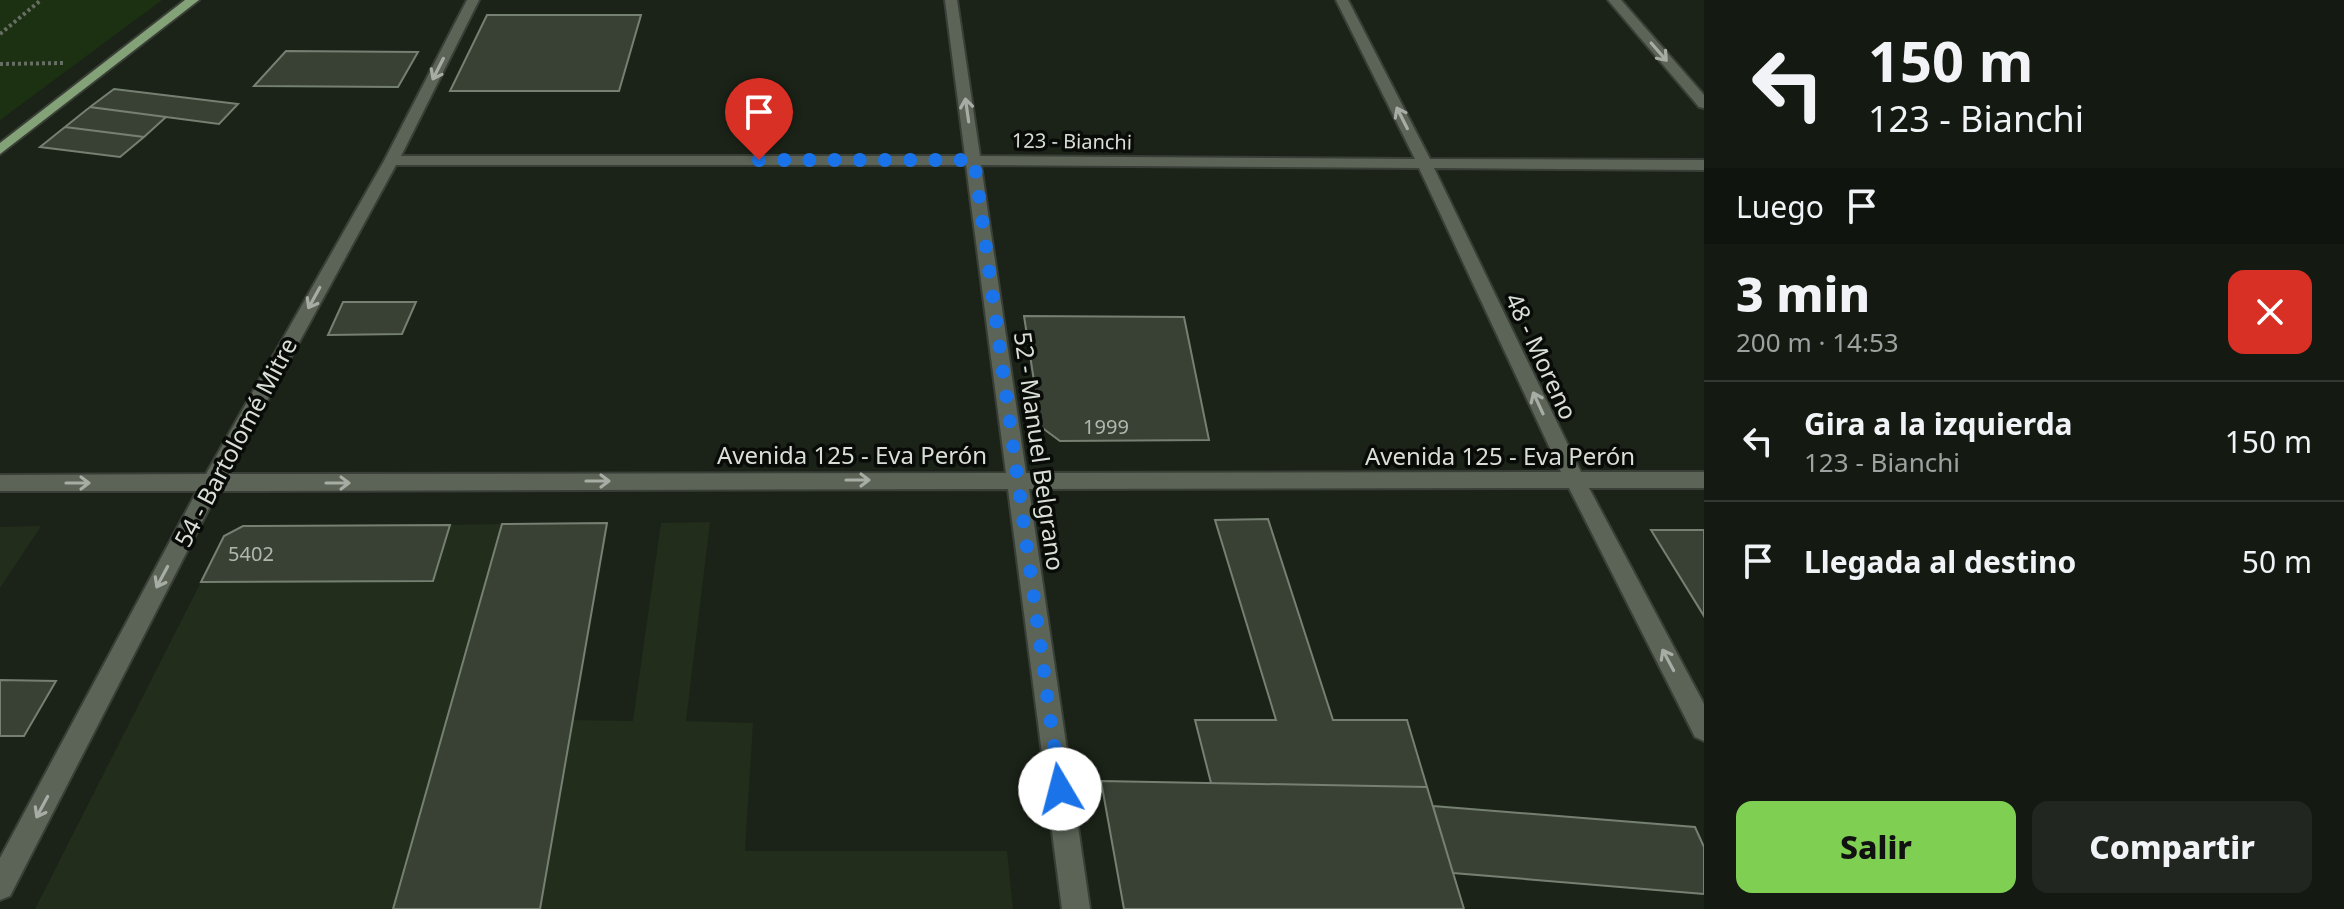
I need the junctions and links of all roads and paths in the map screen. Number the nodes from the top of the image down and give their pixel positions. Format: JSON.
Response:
{"nodes":[{"id":1,"x":41,"y":0,"type":"edge"},
{"id":2,"x":193,"y":0,"type":"edge"},
{"id":3,"x":473,"y":0,"type":"edge"},
{"id":4,"x":951,"y":0,"type":"edge"},
{"id":5,"x":1342,"y":0,"type":"edge"},
{"id":6,"x":1614,"y":0,"type":"edge"},
{"id":7,"x":0,"y":34,"type":"edge"},
{"id":8,"x":64,"y":63,"type":"dead end"},
{"id":9,"x":0,"y":64,"type":"edge"},
{"id":10,"x":1704,"y":104,"type":"edge"},
{"id":11,"x":0,"y":150,"type":"edge"},
{"id":12,"x":974,"y":160,"type":"junction"},
{"id":13,"x":391,"y":161,"type":"junction"},
{"id":14,"x":1425,"y":164,"type":"junction"},
{"id":15,"x":1704,"y":165,"type":"edge"},
{"id":16,"x":1018,"y":479,"type":"junction"},
{"id":17,"x":1704,"y":480,"type":"edge"},
{"id":18,"x":1575,"y":481,"type":"junction"},
{"id":19,"x":0,"y":483,"type":"edge"},
{"id":20,"x":212,"y":483,"type":"junction"},
{"id":21,"x":1704,"y":729,"type":"edge"},
{"id":22,"x":0,"y":886,"type":"edge"},
{"id":23,"x":1076,"y":909,"type":"edge"}],
"edges":[{"from":1,"to":7,"type":"path"},
{"from":2,"to":11,"type":"main road"},
{"from":3,"to":13,"type":"street","name":"54 - Bartolomé Mitre","one_way":true},
{"from":12,"to":4,"type":"street","name":"52 - Manuel Belgrano","one_way":true},
{"from":14,"to":5,"type":"street","name":"48 - Moreno","one_way":true},
{"from":6,"to":10,"type":"street","one_way":true},
{"from":8,"to":9,"type":"path"},
{"from":12,"to":13,"type":"street","name":"123 - Bianchi"},
{"from":12,"to":14,"type":"street","name":"123 - Bianchi"},
{"from":12,"to":16,"type":"street","name":"52 - Manuel Belgrano"},
{"from":13,"to":20,"type":"street","name":"54 - Bartolomé Mitre","one_way":true},
{"from":14,"to":15,"type":"street","name":"123 - Bianchi"},
{"from":18,"to":14,"type":"street","name":"48 - Moreno","one_way":true},
{"from":16,"to":18,"type":"street","name":"Avenida 125 - Eva Perón"},
{"from":20,"to":16,"type":"street","name":"Avenida 125 - Eva Perón","one_way":true},
{"from":16,"to":23,"type":"street","name":"52 - Manuel Belgrano"},
{"from":17,"to":18,"type":"street","name":"Avenida 125 - Eva Perón"},
{"from":21,"to":18,"type":"street","name":"48 - Moreno","one_way":true},
{"from":19,"to":20,"type":"street","name":"Avenida 125 - Eva Perón","one_way":true},
{"from":20,"to":22,"type":"street","name":"54 - Bartolomé Mitre","one_way":true}]}
